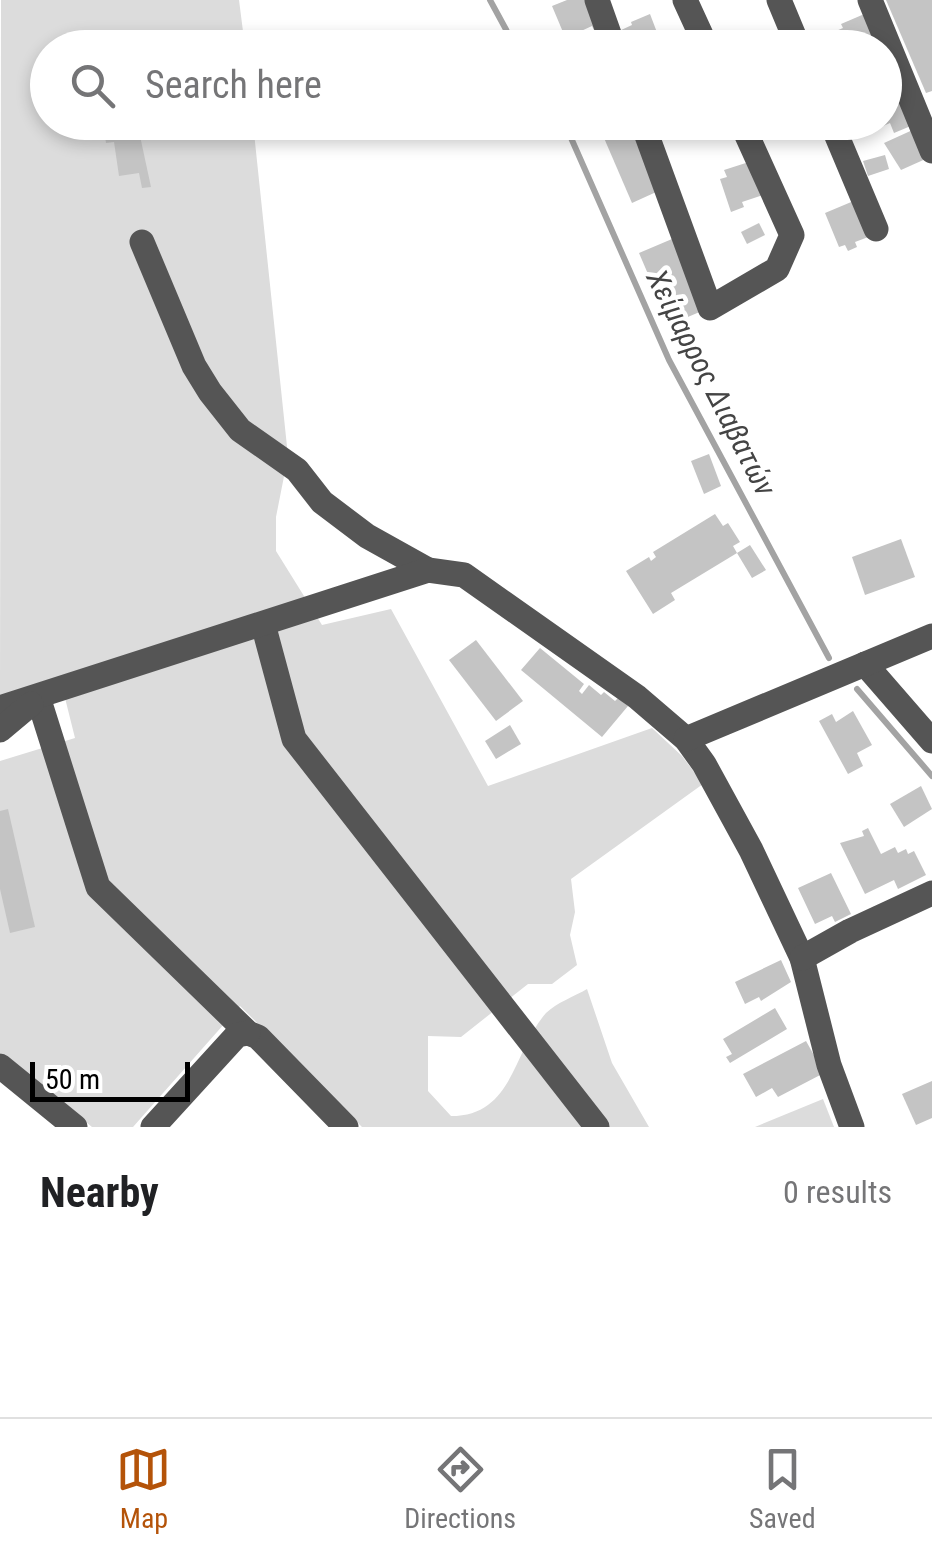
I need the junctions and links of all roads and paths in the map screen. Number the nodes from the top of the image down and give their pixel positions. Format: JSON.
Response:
{"nodes":[{"id":1,"x":597,"y":0,"type":"edge"},
{"id":2,"x":686,"y":0,"type":"edge"},
{"id":3,"x":779,"y":0,"type":"edge"},
{"id":4,"x":870,"y":0,"type":"edge"},
{"id":5,"x":608,"y":30,"type":"edge"},
{"id":6,"x":699,"y":30,"type":"edge"},
{"id":7,"x":792,"y":30,"type":"edge"},
{"id":8,"x":882,"y":30,"type":"edge"},
{"id":9,"x":902,"y":78,"type":"edge"},
{"id":10,"x":649,"y":140,"type":"edge"},
{"id":11,"x":749,"y":140,"type":"edge"},
{"id":12,"x":838,"y":140,"type":"edge"},
{"id":13,"x":932,"y":151,"type":"edge"},
{"id":14,"x":876,"y":229,"type":"dead end"},
{"id":15,"x":142,"y":242,"type":"dead end"},
{"id":16,"x":428,"y":570,"type":"junction"},
{"id":17,"x":263,"y":624,"type":"junction"},
{"id":18,"x":932,"y":636,"type":"edge"},
{"id":19,"x":865,"y":664,"type":"junction"},
{"id":20,"x":38,"y":697,"type":"junction"},
{"id":21,"x":0,"y":708,"type":"edge"},
{"id":22,"x":0,"y":730,"type":"edge"},
{"id":23,"x":686,"y":739,"type":"junction"},
{"id":24,"x":932,"y":741,"type":"edge"},
{"id":25,"x":932,"y":893,"type":"edge"},
{"id":26,"x":802,"y":958,"type":"junction"},
{"id":27,"x":248,"y":1033,"type":"junction"},
{"id":28,"x":0,"y":1066,"type":"edge"},
{"id":29,"x":75,"y":1127,"type":"edge"},
{"id":30,"x":153,"y":1127,"type":"edge"},
{"id":31,"x":346,"y":1127,"type":"edge"},
{"id":32,"x":597,"y":1127,"type":"edge"},
{"id":33,"x":852,"y":1127,"type":"edge"}],
"edges":[{"from":1,"to":5,"type":"street"},
{"from":2,"to":6,"type":"street"},
{"from":3,"to":7,"type":"street"},
{"from":4,"to":8,"type":"street"},
{"from":9,"to":13,"type":"street"},
{"from":10,"to":11,"type":"street"},
{"from":12,"to":14,"type":"street"},
{"from":15,"to":16,"type":"street"},
{"from":16,"to":17,"type":"street"},
{"from":16,"to":23,"type":"street"},
{"from":17,"to":20,"type":"street"},
{"from":17,"to":32,"type":"street"},
{"from":18,"to":19,"type":"street"},
{"from":19,"to":23,"type":"street"},
{"from":19,"to":24,"type":"street"},
{"from":20,"to":21,"type":"street"},
{"from":20,"to":22,"type":"street"},
{"from":20,"to":27,"type":"street"},
{"from":23,"to":26,"type":"street"},
{"from":25,"to":26,"type":"street"},
{"from":26,"to":33,"type":"street"},
{"from":27,"to":30,"type":"street"},
{"from":27,"to":31,"type":"street"},
{"from":28,"to":29,"type":"street"}]}
